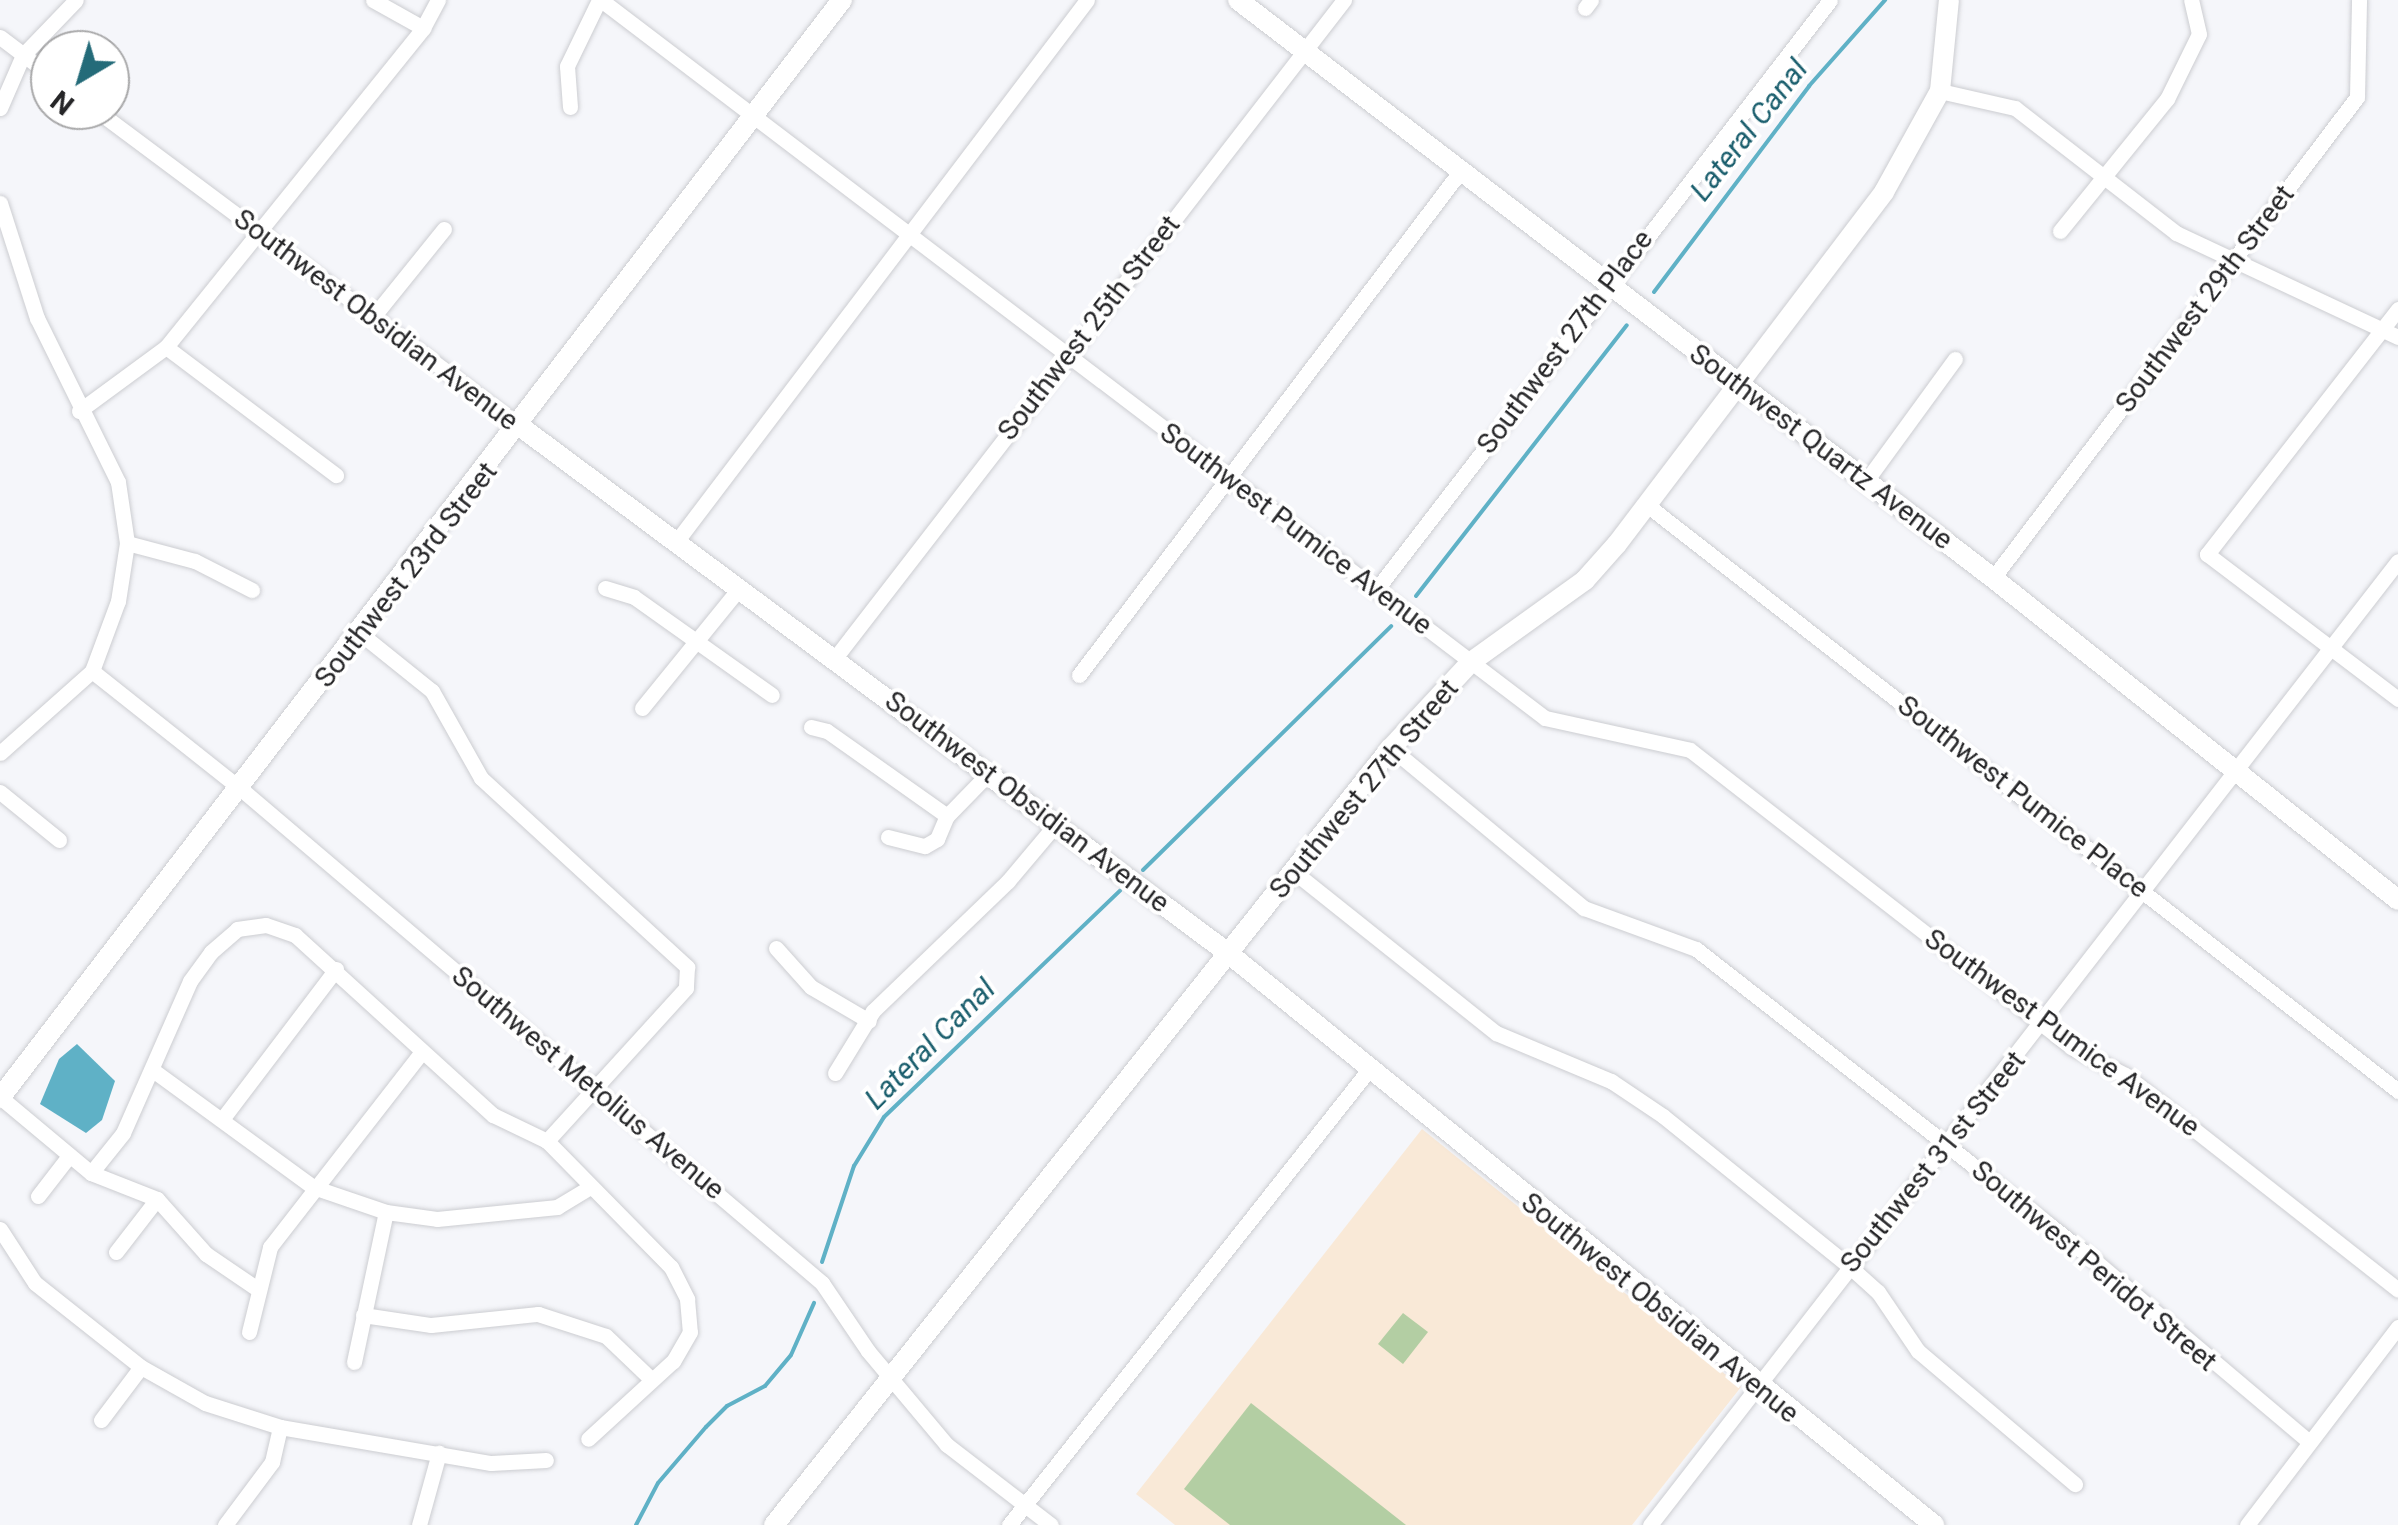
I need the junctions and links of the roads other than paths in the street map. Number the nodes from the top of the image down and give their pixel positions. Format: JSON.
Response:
{"nodes":[{"id":1,"x":76,"y":0,"type":"edge"},
{"id":2,"x":373,"y":0,"type":"edge"},
{"id":3,"x":438,"y":0,"type":"edge"},
{"id":4,"x":600,"y":0,"type":"edge"},
{"id":5,"x":842,"y":0,"type":"edge"},
{"id":6,"x":1087,"y":0,"type":"edge"},
{"id":7,"x":1238,"y":0,"type":"edge"},
{"id":8,"x":1344,"y":0,"type":"edge"},
{"id":9,"x":1830,"y":0,"type":"edge"},
{"id":10,"x":1949,"y":0,"type":"edge"},
{"id":11,"x":2191,"y":0,"type":"edge"},
{"id":12,"x":2359,"y":0,"type":"edge"},
{"id":13,"x":423,"y":28,"type":"junction"},
{"id":14,"x":0,"y":37,"type":"edge"},
{"id":15,"x":1305,"y":50,"type":"junction"},
{"id":16,"x":24,"y":54,"type":"junction"},
{"id":17,"x":30,"y":59,"type":"edge"},
{"id":18,"x":1940,"y":91,"type":"junction"},
{"id":19,"x":570,"y":107,"type":"dead end"},
{"id":20,"x":0,"y":108,"type":"edge"},
{"id":21,"x":753,"y":115,"type":"junction"},
{"id":22,"x":122,"y":130,"type":"edge"},
{"id":23,"x":1462,"y":169,"type":"junction"},
{"id":24,"x":2105,"y":178,"type":"junction"},
{"id":25,"x":0,"y":203,"type":"edge"},
{"id":26,"x":444,"y":229,"type":"dead end"},
{"id":27,"x":2060,"y":231,"type":"dead end"},
{"id":28,"x":257,"y":234,"type":"junction"},
{"id":29,"x":910,"y":234,"type":"junction"},
{"id":30,"x":2231,"y":265,"type":"junction"},
{"id":31,"x":1610,"y":282,"type":"junction"},
{"id":32,"x":2398,"y":309,"type":"edge"},
{"id":33,"x":373,"y":317,"type":"junction"},
{"id":34,"x":2390,"y":334,"type":"edge"},
{"id":35,"x":166,"y":347,"type":"junction"},
{"id":36,"x":1068,"y":355,"type":"junction"},
{"id":37,"x":1956,"y":359,"type":"dead end"},
{"id":38,"x":1737,"y":386,"type":"junction"},
{"id":39,"x":79,"y":411,"type":"junction"},
{"id":40,"x":520,"y":427,"type":"junction"},
{"id":41,"x":336,"y":475,"type":"dead end"},
{"id":42,"x":1225,"y":475,"type":"junction"},
{"id":43,"x":1866,"y":481,"type":"junction"},
{"id":44,"x":1647,"y":504,"type":"junction"},
{"id":45,"x":676,"y":542,"type":"junction"},
{"id":46,"x":127,"y":543,"type":"junction"},
{"id":47,"x":2398,"y":561,"type":"edge"},
{"id":48,"x":1993,"y":578,"type":"junction"},
{"id":49,"x":605,"y":588,"type":"dead end"},
{"id":50,"x":252,"y":590,"type":"dead end"},
{"id":51,"x":738,"y":590,"type":"junction"},
{"id":52,"x":1376,"y":590,"type":"junction"},
{"id":53,"x":361,"y":634,"type":"junction"},
{"id":54,"x":702,"y":642,"type":"junction"},
{"id":55,"x":2331,"y":646,"type":"junction"},
{"id":56,"x":835,"y":658,"type":"junction"},
{"id":57,"x":1471,"y":662,"type":"junction"},
{"id":58,"x":92,"y":672,"type":"junction"},
{"id":59,"x":1078,"y":675,"type":"dead end"},
{"id":60,"x":772,"y":695,"type":"dead end"},
{"id":61,"x":2398,"y":698,"type":"edge"},
{"id":62,"x":642,"y":708,"type":"dead end"},
{"id":63,"x":811,"y":727,"type":"dead end"},
{"id":64,"x":1391,"y":748,"type":"junction"},
{"id":65,"x":0,"y":752,"type":"edge"},
{"id":66,"x":2230,"y":769,"type":"junction"},
{"id":67,"x":989,"y":773,"type":"junction"},
{"id":68,"x":242,"y":788,"type":"junction"},
{"id":69,"x":0,"y":792,"type":"edge"},
{"id":70,"x":947,"y":816,"type":"junction"},
{"id":71,"x":1056,"y":824,"type":"junction"},
{"id":72,"x":888,"y":838,"type":"dead end"},
{"id":73,"x":59,"y":840,"type":"dead end"},
{"id":74,"x":1293,"y":871,"type":"junction"},
{"id":75,"x":2143,"y":889,"type":"junction"},
{"id":76,"x":2398,"y":900,"type":"edge"},
{"id":77,"x":776,"y":948,"type":"dead end"},
{"id":78,"x":1228,"y":953,"type":"junction"},
{"id":79,"x":336,"y":969,"type":"junction"},
{"id":80,"x":869,"y":1022,"type":"junction"},
{"id":81,"x":2043,"y":1025,"type":"junction"},
{"id":82,"x":420,"y":1054,"type":"junction"},
{"id":83,"x":154,"y":1071,"type":"junction"},
{"id":84,"x":835,"y":1072,"type":"dead end"},
{"id":85,"x":1367,"y":1072,"type":"junction"},
{"id":86,"x":595,"y":1088,"type":"junction"},
{"id":87,"x":2398,"y":1092,"type":"edge"},
{"id":88,"x":0,"y":1098,"type":"edge"},
{"id":89,"x":223,"y":1118,"type":"junction"},
{"id":90,"x":547,"y":1141,"type":"junction"},
{"id":91,"x":1944,"y":1143,"type":"junction"},
{"id":92,"x":69,"y":1156,"type":"junction"},
{"id":93,"x":90,"y":1174,"type":"junction"},
{"id":94,"x":313,"y":1187,"type":"junction"},
{"id":95,"x":589,"y":1188,"type":"junction"},
{"id":96,"x":38,"y":1196,"type":"dead end"},
{"id":97,"x":156,"y":1199,"type":"junction"},
{"id":98,"x":386,"y":1212,"type":"junction"},
{"id":99,"x":0,"y":1229,"type":"edge"},
{"id":100,"x":116,"y":1252,"type":"dead end"},
{"id":101,"x":14,"y":1256,"type":"junction"},
{"id":102,"x":1849,"y":1266,"type":"junction"},
{"id":103,"x":0,"y":1268,"type":"edge"},
{"id":104,"x":256,"y":1288,"type":"junction"},
{"id":105,"x":2398,"y":1290,"type":"edge"},
{"id":106,"x":363,"y":1315,"type":"junction"},
{"id":107,"x":2398,"y":1328,"type":"edge"},
{"id":108,"x":249,"y":1332,"type":"dead end"},
{"id":109,"x":354,"y":1362,"type":"dead end"},
{"id":110,"x":141,"y":1368,"type":"junction"},
{"id":111,"x":892,"y":1377,"type":"junction"},
{"id":112,"x":650,"y":1378,"type":"junction"},
{"id":113,"x":1757,"y":1386,"type":"junction"},
{"id":114,"x":100,"y":1420,"type":"dead end"},
{"id":115,"x":280,"y":1427,"type":"junction"},
{"id":116,"x":588,"y":1439,"type":"dead end"},
{"id":117,"x":2309,"y":1442,"type":"junction"},
{"id":118,"x":439,"y":1453,"type":"junction"},
{"id":119,"x":546,"y":1460,"type":"dead end"},
{"id":120,"x":2075,"y":1484,"type":"dead end"},
{"id":121,"x":1025,"y":1504,"type":"junction"},
{"id":122,"x":225,"y":1525,"type":"edge"},
{"id":123,"x":419,"y":1525,"type":"edge"},
{"id":124,"x":774,"y":1525,"type":"edge"},
{"id":125,"x":1009,"y":1525,"type":"edge"},
{"id":126,"x":1051,"y":1525,"type":"edge"},
{"id":127,"x":1650,"y":1525,"type":"edge"},
{"id":128,"x":1934,"y":1525,"type":"edge"},
{"id":129,"x":2247,"y":1525,"type":"edge"}],
"edges":[{"from":1,"to":16,"type":"street"},
{"from":2,"to":13,"type":"street"},
{"from":3,"to":13,"type":"street"},
{"from":4,"to":19,"type":"street"},
{"from":4,"to":21,"type":"street","name":"Southwest Pumice Avenue"},
{"from":5,"to":21,"type":"street","name":"Southwest 23rd Street"},
{"from":6,"to":29,"type":"street"},
{"from":7,"to":15,"type":"street","name":"Southwest Quartz Avenue"},
{"from":8,"to":15,"type":"street","name":"Southwest 25th Street"},
{"from":9,"to":31,"type":"street","name":"Southwest 27th Place"},
{"from":10,"to":18,"type":"street","name":"Southwest 27th Street"},
{"from":11,"to":24,"type":"street"},
{"from":12,"to":30,"type":"street","name":"Southwest 29th Street"},
{"from":13,"to":28,"type":"street"},
{"from":14,"to":16,"type":"street"},
{"from":15,"to":23,"type":"street","name":"Southwest Quartz Avenue"},
{"from":15,"to":36,"type":"street","name":"Southwest 25th Street"},
{"from":16,"to":17,"type":"street"},
{"from":16,"to":20,"type":"street"},
{"from":18,"to":24,"type":"street"},
{"from":18,"to":38,"type":"street","name":"Southwest 27th Street"},
{"from":21,"to":29,"type":"street","name":"Southwest Pumice Avenue"},
{"from":21,"to":40,"type":"street","name":"Southwest 23rd Street"},
{"from":22,"to":28,"type":"street","name":"Southwest Obsidian Avenue"},
{"from":23,"to":31,"type":"street","name":"Southwest Quartz Avenue"},
{"from":23,"to":42,"type":"street"},
{"from":24,"to":27,"type":"street"},
{"from":24,"to":30,"type":"street"},
{"from":25,"to":39,"type":"street"},
{"from":26,"to":33,"type":"street"},
{"from":28,"to":33,"type":"street","name":"Southwest Obsidian Avenue"},
{"from":28,"to":35,"type":"street"},
{"from":29,"to":36,"type":"street","name":"Southwest Pumice Avenue"},
{"from":29,"to":45,"type":"street"},
{"from":30,"to":34,"type":"street"},
{"from":30,"to":48,"type":"street","name":"Southwest 29th Street"},
{"from":31,"to":38,"type":"street","name":"Southwest Quartz Avenue"},
{"from":31,"to":52,"type":"street","name":"Southwest 27th Place"},
{"from":32,"to":34,"type":"street"},
{"from":33,"to":40,"type":"street","name":"Southwest Obsidian Avenue"},
{"from":34,"to":55,"type":"street"},
{"from":35,"to":39,"type":"street"},
{"from":35,"to":41,"type":"street"},
{"from":36,"to":42,"type":"street","name":"Southwest Pumice Avenue"},
{"from":36,"to":56,"type":"street","name":"Southwest 25th Street"},
{"from":37,"to":43,"type":"street"},
{"from":38,"to":43,"type":"street","name":"Southwest Quartz Avenue"},
{"from":38,"to":44,"type":"street","name":"Southwest 27th Street"},
{"from":39,"to":46,"type":"street"},
{"from":40,"to":45,"type":"street","name":"Southwest Obsidian Avenue"},
{"from":40,"to":53,"type":"street","name":"Southwest 23rd Street"},
{"from":42,"to":52,"type":"street","name":"Southwest Pumice Avenue"},
{"from":42,"to":59,"type":"street"},
{"from":43,"to":48,"type":"street","name":"Southwest Quartz Avenue"},
{"from":44,"to":57,"type":"street","name":"Southwest 27th Street"},
{"from":44,"to":75,"type":"street","name":"Southwest Pumice Place"},
{"from":45,"to":51,"type":"street","name":"Southwest Obsidian Avenue"},
{"from":46,"to":50,"type":"street"},
{"from":46,"to":58,"type":"street"},
{"from":47,"to":55,"type":"street","name":"Southwest 31st Street"},
{"from":48,"to":66,"type":"street","name":"Southwest Quartz Avenue"},
{"from":49,"to":54,"type":"street"},
{"from":51,"to":54,"type":"street"},
{"from":51,"to":56,"type":"street","name":"Southwest Obsidian Avenue"},
{"from":52,"to":57,"type":"street","name":"Southwest Pumice Avenue"},
{"from":53,"to":68,"type":"street","name":"Southwest 23rd Street"},
{"from":53,"to":86,"type":"street"},
{"from":54,"to":60,"type":"street"},
{"from":54,"to":62,"type":"street"},
{"from":55,"to":61,"type":"street"},
{"from":55,"to":66,"type":"street","name":"Southwest 31st Street"},
{"from":56,"to":67,"type":"street","name":"Southwest Obsidian Avenue"},
{"from":57,"to":64,"type":"street","name":"Southwest 27th Street"},
{"from":57,"to":81,"type":"street","name":"Southwest Pumice Avenue"},
{"from":58,"to":65,"type":"street"},
{"from":58,"to":68,"type":"street","name":"Southwest Metolius Avenue"},
{"from":63,"to":70,"type":"street"},
{"from":64,"to":74,"type":"street","name":"Southwest 27th Street"},
{"from":64,"to":91,"type":"street","name":"Southwest Peridot Street"},
{"from":66,"to":75,"type":"street","name":"Southwest 31st Street"},
{"from":66,"to":76,"type":"street","name":"Southwest Quartz Avenue"},
{"from":67,"to":70,"type":"street"},
{"from":67,"to":71,"type":"street","name":"Southwest Obsidian Avenue"},
{"from":68,"to":86,"type":"street","name":"Southwest Metolius Avenue"},
{"from":68,"to":88,"type":"street","name":"Southwest 23rd Street"},
{"from":69,"to":73,"type":"street"},
{"from":70,"to":72,"type":"street"},
{"from":71,"to":78,"type":"street","name":"Southwest Obsidian Avenue"},
{"from":71,"to":80,"type":"street"},
{"from":74,"to":78,"type":"street","name":"Southwest 27th Street"},
{"from":74,"to":102,"type":"street"},
{"from":75,"to":81,"type":"street","name":"Southwest 31st Street"},
{"from":75,"to":87,"type":"street","name":"Southwest Pumice Place"},
{"from":77,"to":80,"type":"street"},
{"from":78,"to":85,"type":"street","name":"Southwest Obsidian Avenue"},
{"from":78,"to":111,"type":"street","name":"Southwest 27th Street"},
{"from":79,"to":82,"type":"street"},
{"from":79,"to":83,"type":"street"},
{"from":79,"to":89,"type":"street"},
{"from":80,"to":84,"type":"street"},
{"from":81,"to":91,"type":"street","name":"Southwest 31st Street"},
{"from":81,"to":105,"type":"street","name":"Southwest Pumice Avenue"},
{"from":82,"to":90,"type":"street"},
{"from":82,"to":94,"type":"street"},
{"from":83,"to":89,"type":"street"},
{"from":83,"to":93,"type":"street"},
{"from":85,"to":113,"type":"street","name":"Southwest Obsidian Avenue"},
{"from":85,"to":121,"type":"street"},
{"from":86,"to":90,"type":"street"},
{"from":86,"to":111,"type":"street","name":"Southwest Metolius Avenue"},
{"from":88,"to":92,"type":"street"},
{"from":89,"to":94,"type":"street"},
{"from":90,"to":95,"type":"street"},
{"from":91,"to":102,"type":"street","name":"Southwest 31st Street"},
{"from":91,"to":117,"type":"street","name":"Southwest Peridot Street"},
{"from":92,"to":93,"type":"street"},
{"from":92,"to":96,"type":"street"},
{"from":93,"to":97,"type":"street"},
{"from":94,"to":98,"type":"street"},
{"from":94,"to":104,"type":"street"},
{"from":95,"to":98,"type":"street"},
{"from":95,"to":112,"type":"street"},
{"from":97,"to":100,"type":"street"},
{"from":97,"to":104,"type":"street"},
{"from":98,"to":106,"type":"street"},
{"from":99,"to":101,"type":"street"},
{"from":101,"to":103,"type":"street"},
{"from":101,"to":110,"type":"street"},
{"from":102,"to":113,"type":"street","name":"Southwest 31st Street"},
{"from":102,"to":120,"type":"street"},
{"from":104,"to":108,"type":"street"},
{"from":106,"to":109,"type":"street"},
{"from":106,"to":112,"type":"street"},
{"from":107,"to":117,"type":"street"},
{"from":110,"to":114,"type":"street"},
{"from":110,"to":115,"type":"street"},
{"from":111,"to":121,"type":"street","name":"Southwest Metolius Avenue"},
{"from":111,"to":124,"type":"street","name":"Southwest 27th Street"},
{"from":112,"to":116,"type":"street"},
{"from":113,"to":127,"type":"street","name":"Southwest 31st Street"},
{"from":113,"to":128,"type":"street","name":"Southwest Obsidian Avenue"},
{"from":115,"to":118,"type":"street"},
{"from":115,"to":122,"type":"street"},
{"from":117,"to":129,"type":"street"},
{"from":118,"to":119,"type":"street"},
{"from":118,"to":123,"type":"street"},
{"from":121,"to":125,"type":"street"},
{"from":121,"to":126,"type":"street","name":"Southwest Metolius Avenue"}]}
